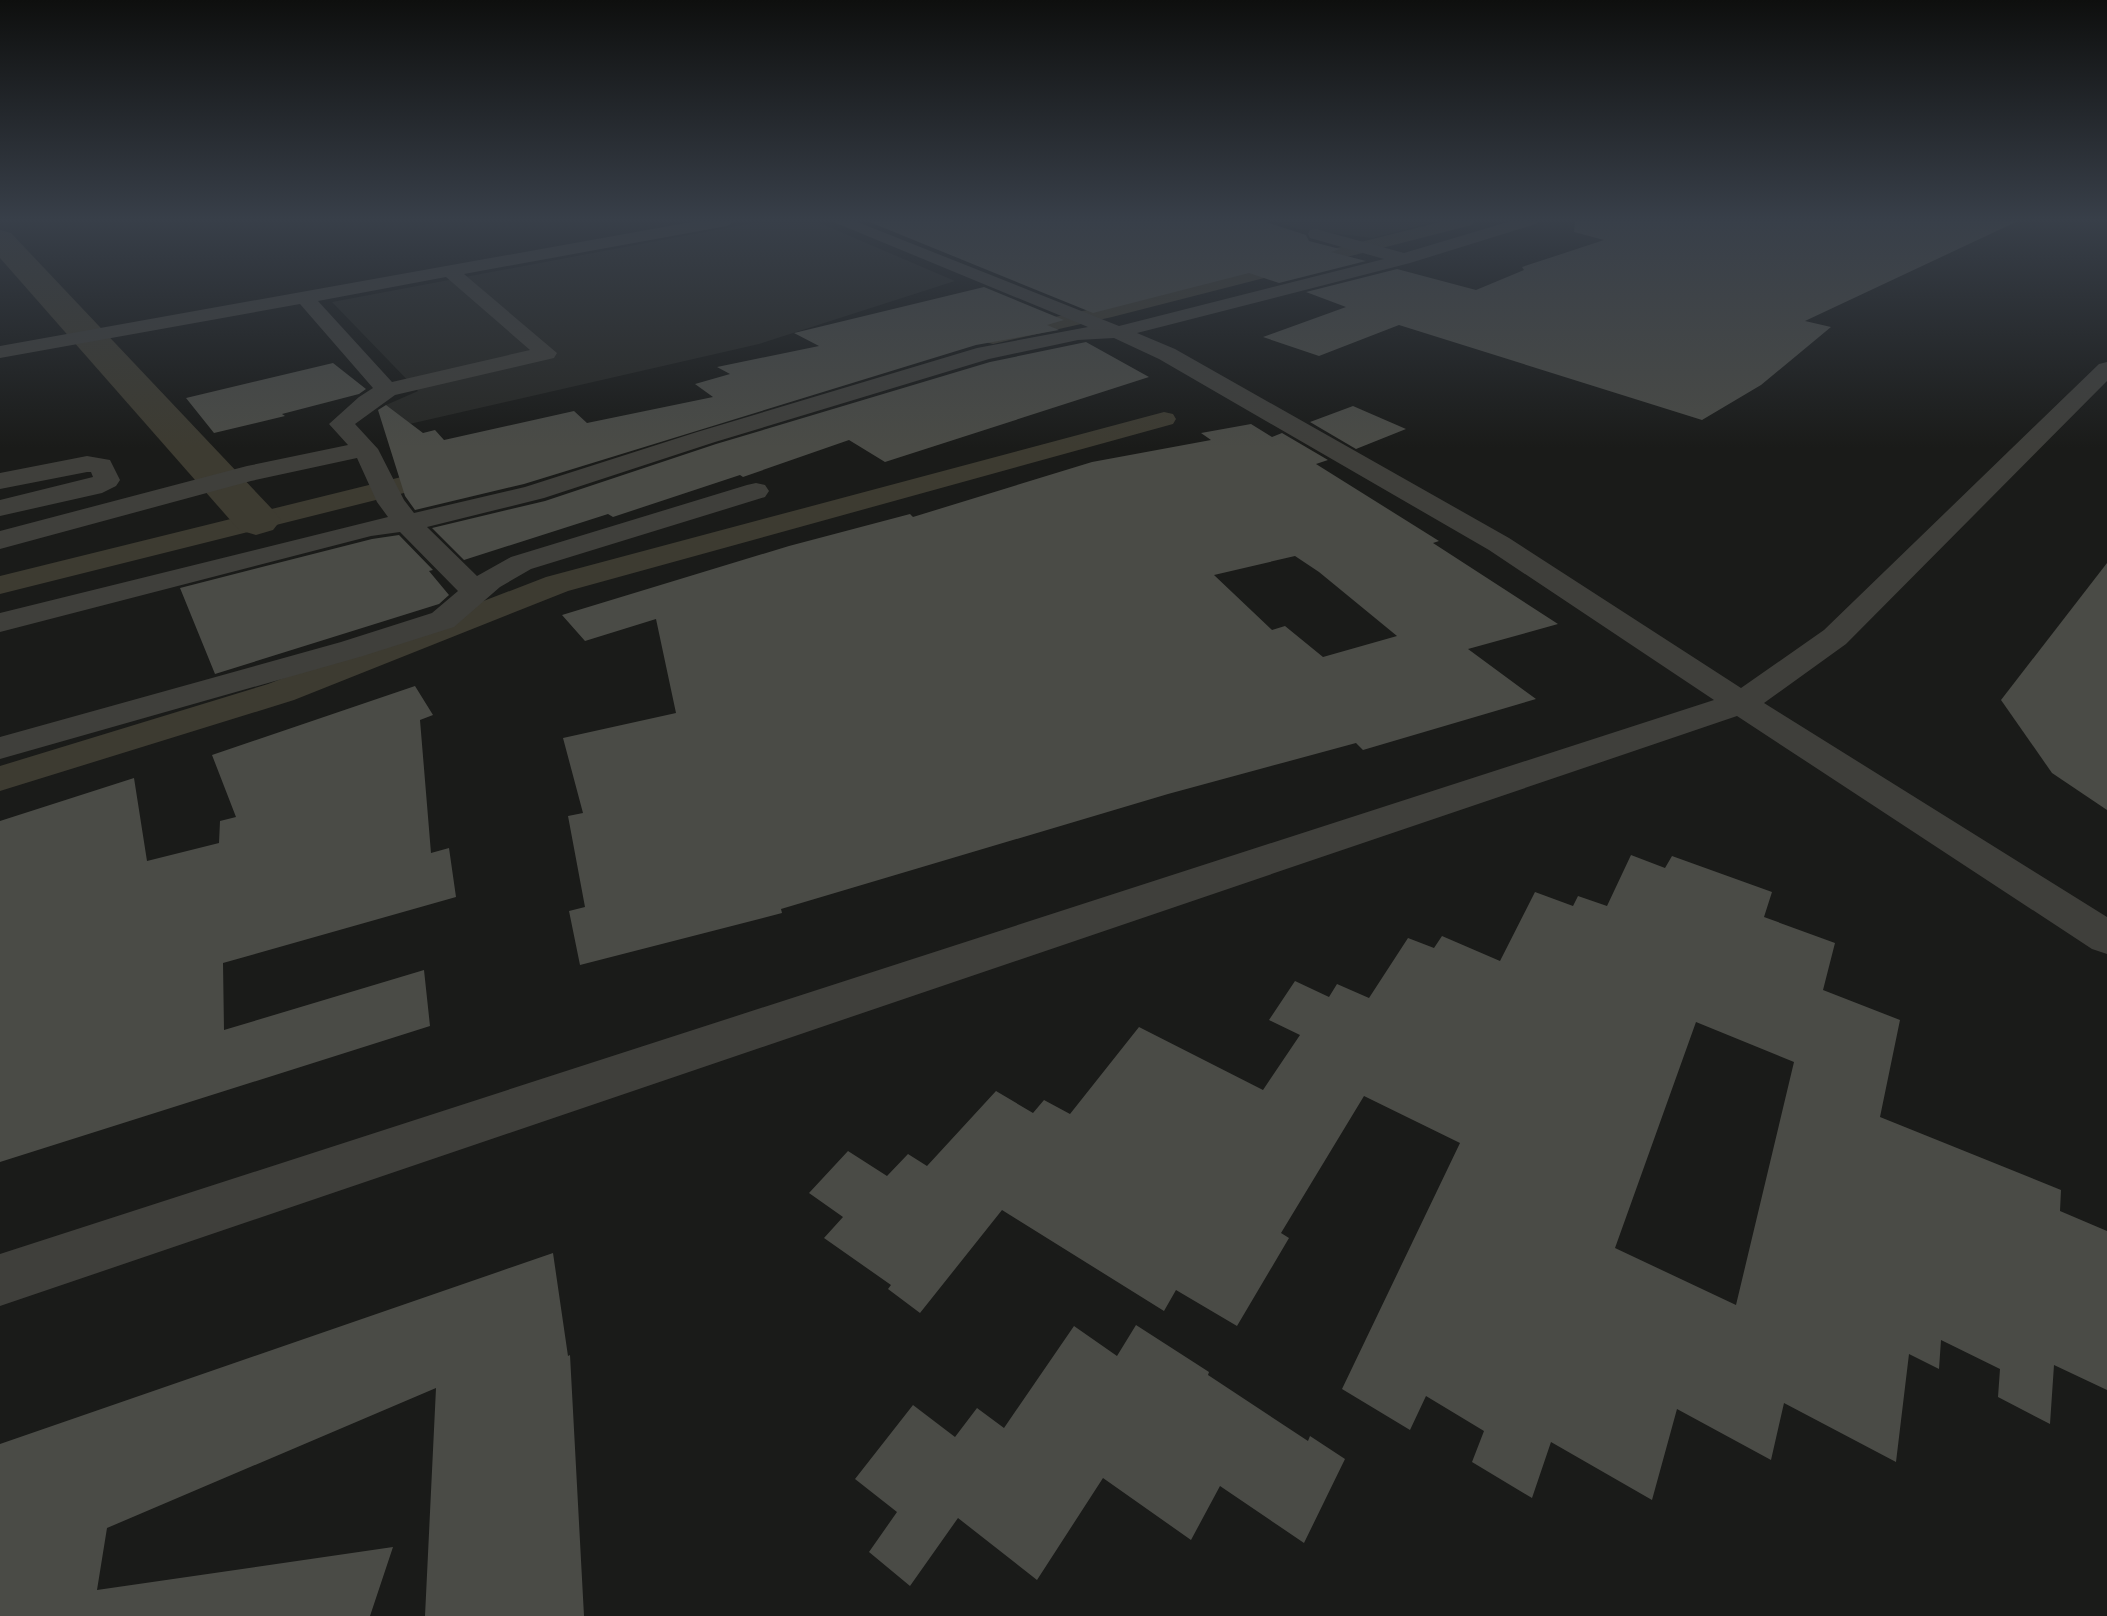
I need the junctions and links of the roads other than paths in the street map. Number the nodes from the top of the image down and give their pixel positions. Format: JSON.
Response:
{"nodes":[{"id":1,"x":307,"y":296,"type":"edge"},
{"id":2,"x":479,"y":296,"type":"edge"},
{"id":3,"x":1030,"y":296,"type":"edge"},
{"id":4,"x":1250,"y":296,"type":"edge"},
{"id":5,"x":304,"y":297,"type":"junction"},
{"id":6,"x":1112,"y":330,"type":"junction"},
{"id":7,"x":0,"y":352,"type":"edge"},
{"id":8,"x":2107,"y":369,"type":"edge"},
{"id":9,"x":377,"y":396,"type":"junction"},
{"id":10,"x":365,"y":449,"type":"junction"},
{"id":11,"x":0,"y":481,"type":"edge"},
{"id":12,"x":757,"y":491,"type":"dead end"},
{"id":13,"x":393,"y":503,"type":"junction"},
{"id":14,"x":0,"y":508,"type":"edge"},
{"id":15,"x":0,"y":540,"type":"edge"},
{"id":16,"x":476,"y":592,"type":"junction"},
{"id":17,"x":0,"y":623,"type":"edge"},
{"id":18,"x":1741,"y":704,"type":"junction"},
{"id":19,"x":0,"y":748,"type":"edge"},
{"id":20,"x":2107,"y":938,"type":"edge"},
{"id":21,"x":0,"y":1280,"type":"edge"}],
"edges":[{"from":1,"to":5,"type":"street"},
{"from":2,"to":9,"type":"street"},
{"from":3,"to":6,"type":"street"},
{"from":4,"to":6,"type":"street"},
{"from":5,"to":7,"type":"street"},
{"from":5,"to":9,"type":"street"},
{"from":6,"to":13,"type":"street"},
{"from":6,"to":18,"type":"street"},
{"from":8,"to":18,"type":"street"},
{"from":9,"to":10,"type":"street"},
{"from":10,"to":13,"type":"street"},
{"from":10,"to":15,"type":"street"},
{"from":11,"to":14,"type":"street"},
{"from":12,"to":16,"type":"street"},
{"from":13,"to":16,"type":"street"},
{"from":13,"to":17,"type":"street"},
{"from":16,"to":19,"type":"street"},
{"from":18,"to":20,"type":"street"},
{"from":18,"to":21,"type":"street"}]}
